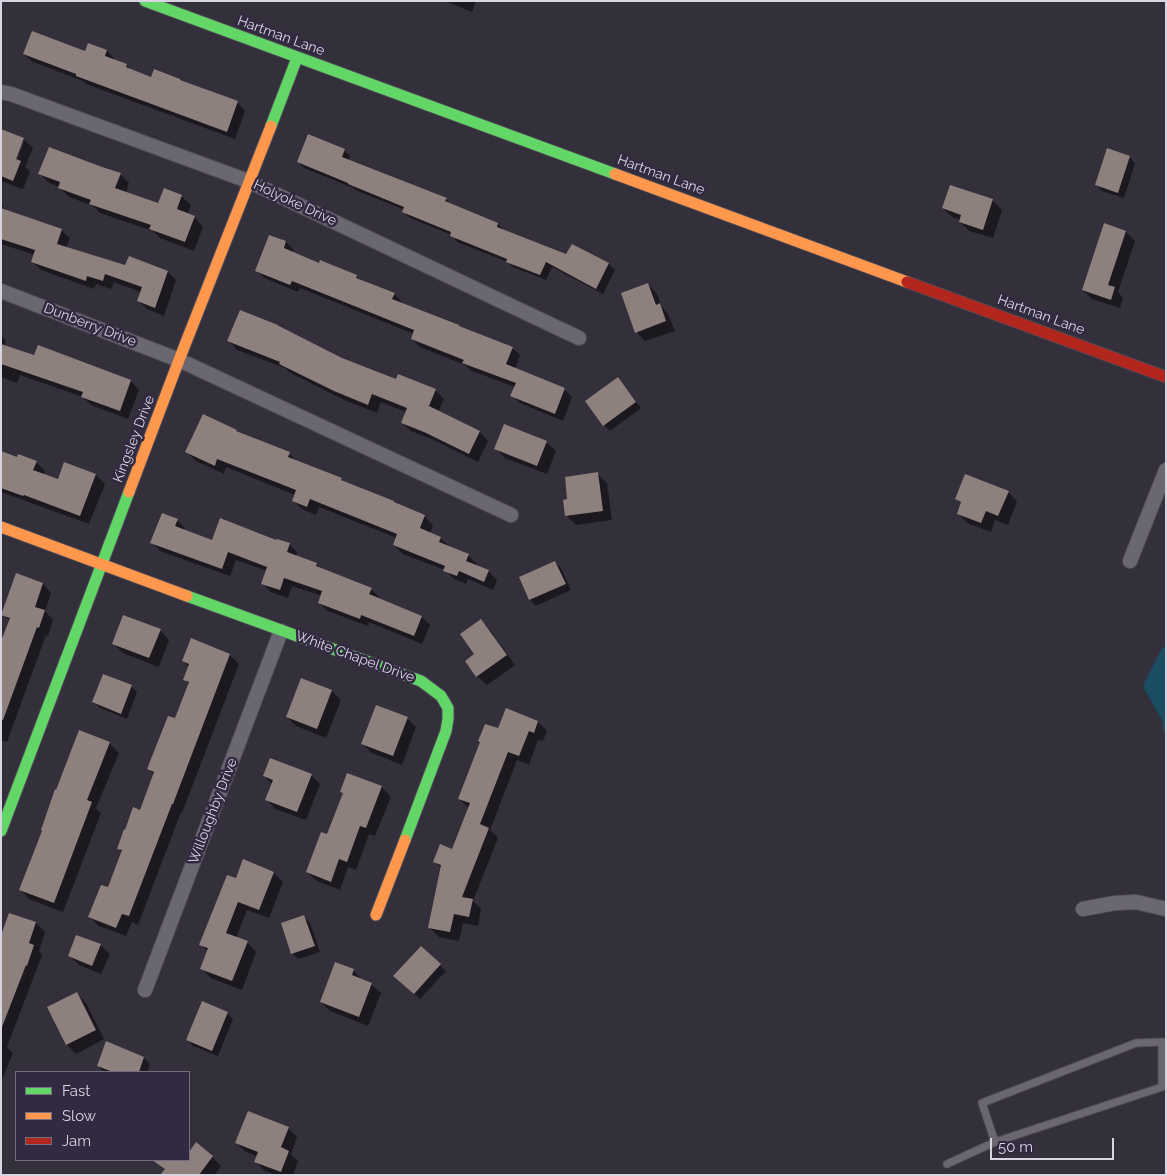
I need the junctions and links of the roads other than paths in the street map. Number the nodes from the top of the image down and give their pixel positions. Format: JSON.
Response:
{"nodes":[{"id":1,"x":146,"y":1,"type":"edge"},
{"id":2,"x":297,"y":58,"type":"junction"},
{"id":3,"x":1,"y":92,"type":"edge"},
{"id":4,"x":248,"y":181,"type":"junction"},
{"id":5,"x":1,"y":290,"type":"edge"},
{"id":6,"x":579,"y":338,"type":"dead end"},
{"id":7,"x":179,"y":360,"type":"junction"},
{"id":8,"x":1166,"y":377,"type":"edge"},
{"id":9,"x":1166,"y":470,"type":"edge"},
{"id":10,"x":511,"y":515,"type":"dead end"},
{"id":11,"x":1,"y":527,"type":"edge"},
{"id":12,"x":1130,"y":561,"type":"dead end"},
{"id":13,"x":102,"y":565,"type":"junction"},
{"id":14,"x":281,"y":631,"type":"junction"},
{"id":15,"x":1,"y":831,"type":"edge"},
{"id":16,"x":1083,"y":909,"type":"dead end"},
{"id":17,"x":1166,"y":909,"type":"edge"},
{"id":18,"x":376,"y":915,"type":"dead end"},
{"id":19,"x":145,"y":990,"type":"dead end"},
{"id":20,"x":1164,"y":1043,"type":"edge"},
{"id":21,"x":1164,"y":1088,"type":"edge"},
{"id":22,"x":995,"y":1142,"type":"junction"},
{"id":23,"x":947,"y":1164,"type":"dead end"}],
"edges":[{"from":1,"to":2,"type":"street","name":"Hartman Lane"},
{"from":2,"to":4,"type":"street","name":"Kingsley Drive"},
{"from":2,"to":8,"type":"street","name":"Hartman Lane"},
{"from":3,"to":4,"type":"street","name":"Holyoke Drive"},
{"from":4,"to":6,"type":"street","name":"Holyoke Drive"},
{"from":4,"to":7,"type":"street","name":"Kingsley Drive"},
{"from":5,"to":7,"type":"street","name":"Dunberry Drive"},
{"from":7,"to":10,"type":"street"},
{"from":7,"to":13,"type":"street","name":"Kingsley Drive"},
{"from":9,"to":12,"type":"street"},
{"from":11,"to":13,"type":"street","name":"White Chapel Drive"},
{"from":13,"to":14,"type":"street","name":"White Chapel Drive"},
{"from":13,"to":15,"type":"street","name":"Kingsley Drive"},
{"from":14,"to":18,"type":"street","name":"White Chapel Drive"},
{"from":14,"to":19,"type":"street","name":"Willoughby Drive"},
{"from":16,"to":17,"type":"street"},
{"from":20,"to":21,"type":"lane"},
{"from":20,"to":22,"type":"lane"},
{"from":21,"to":22,"type":"lane"},
{"from":22,"to":23,"type":"lane"}]}
